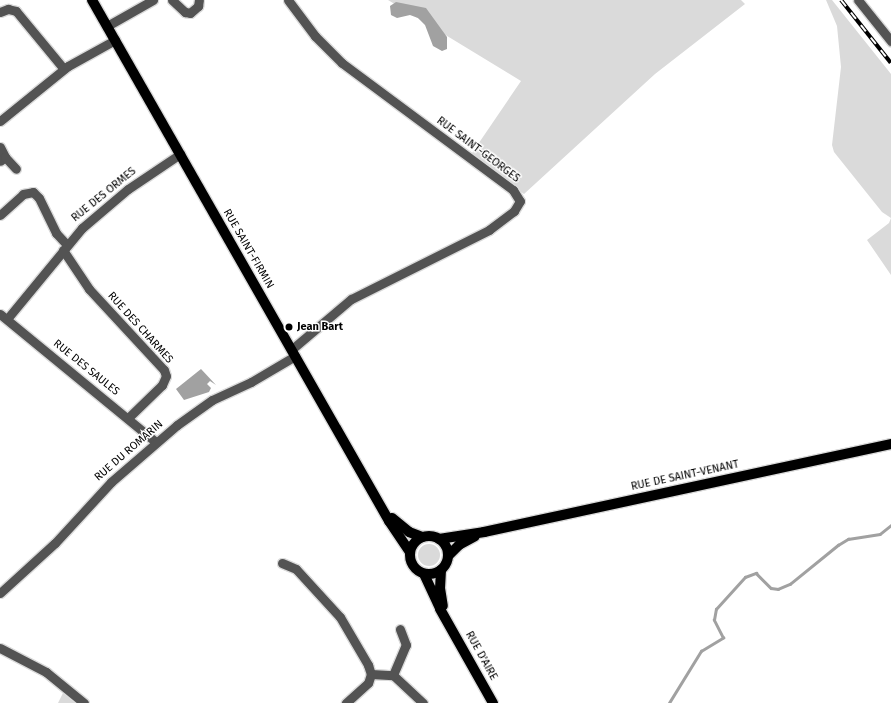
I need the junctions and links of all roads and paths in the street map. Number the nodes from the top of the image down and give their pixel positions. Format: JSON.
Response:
{"nodes":[{"id":1,"x":92,"y":0,"type":"edge"},
{"id":2,"x":153,"y":0,"type":"edge"},
{"id":3,"x":172,"y":0,"type":"edge"},
{"id":4,"x":199,"y":0,"type":"edge"},
{"id":5,"x":288,"y":0,"type":"edge"},
{"id":6,"x":858,"y":0,"type":"edge"},
{"id":7,"x":0,"y":12,"type":"edge"},
{"id":8,"x":107,"y":26,"type":"junction"},
{"id":9,"x":115,"y":40,"type":"junction"},
{"id":10,"x":891,"y":42,"type":"edge"},
{"id":11,"x":64,"y":69,"type":"junction"},
{"id":12,"x":0,"y":121,"type":"edge"},
{"id":13,"x":0,"y":147,"type":"edge"},
{"id":14,"x":180,"y":154,"type":"junction"},
{"id":15,"x":2,"y":159,"type":"edge"},
{"id":16,"x":16,"y":169,"type":"dead end"},
{"id":17,"x":0,"y":215,"type":"edge"},
{"id":18,"x":65,"y":248,"type":"junction"},
{"id":19,"x":3,"y":316,"type":"edge"},
{"id":20,"x":293,"y":352,"type":"junction"},
{"id":21,"x":128,"y":418,"type":"junction"},
{"id":22,"x":156,"y":442,"type":"junction"},
{"id":23,"x":891,"y":444,"type":"edge"},
{"id":24,"x":384,"y":510,"type":"junction"},
{"id":25,"x":484,"y":532,"type":"junction"},
{"id":26,"x":422,"y":537,"type":"junction"},
{"id":27,"x":439,"y":539,"type":"junction"},
{"id":28,"x":410,"y":552,"type":"junction"},
{"id":29,"x":448,"y":556,"type":"junction"},
{"id":30,"x":282,"y":562,"type":"dead end"},
{"id":31,"x":441,"y":570,"type":"junction"},
{"id":32,"x":424,"y":574,"type":"junction"},
{"id":33,"x":0,"y":593,"type":"edge"},
{"id":34,"x":448,"y":621,"type":"junction"},
{"id":35,"x":400,"y":629,"type":"dead end"},
{"id":36,"x":0,"y":648,"type":"edge"},
{"id":37,"x":371,"y":674,"type":"junction"},
{"id":38,"x":393,"y":675,"type":"junction"},
{"id":39,"x":84,"y":703,"type":"edge"},
{"id":40,"x":346,"y":703,"type":"edge"},
{"id":41,"x":423,"y":703,"type":"edge"},
{"id":42,"x":493,"y":703,"type":"edge"}],
"edges":[{"from":1,"to":8,"type":"main road","name":"RUE SAINT-FIRMIN"},
{"from":2,"to":8,"type":"street"},
{"from":3,"to":4,"type":"street"},
{"from":5,"to":20,"type":"street","name":"RUE SAINT-GEORGES"},
{"from":6,"to":10,"type":"street"},
{"from":7,"to":11,"type":"street"},
{"from":8,"to":9,"type":"main road","name":"RUE SAINT-FIRMIN"},
{"from":9,"to":11,"type":"street"},
{"from":9,"to":14,"type":"main road","name":"RUE SAINT-FIRMIN"},
{"from":11,"to":12,"type":"street"},
{"from":13,"to":15,"type":"street"},
{"from":14,"to":18,"type":"street","name":"RUE DES ORMES"},
{"from":14,"to":20,"type":"main road","name":"RUE SAINT-FIRMIN"},
{"from":15,"to":16,"type":"street"},
{"from":17,"to":18,"type":"street","name":"RUE DES CHARMES"},
{"from":18,"to":19,"type":"street","name":"RUE DES ORMES"},
{"from":18,"to":21,"type":"street","name":"RUE DES CHARMES"},
{"from":19,"to":21,"type":"street","name":"RUE DES SAULES"},
{"from":20,"to":22,"type":"street","name":"RUE DU ROMARIN"},
{"from":20,"to":24,"type":"main road","name":"RUE SAINT-FIRMIN"},
{"from":21,"to":22,"type":"street","name":"RUE DES SAULES"},
{"from":22,"to":33,"type":"street","name":"RUE DU ROMARIN"},
{"from":23,"to":25,"type":"main road","name":"RUE DE SAINT-VENANT"},
{"from":24,"to":26,"type":"main road","name":"RUE SAINT-FIRMIN"},
{"from":24,"to":28,"type":"main road","name":"RUE SAINT-FIRMIN"},
{"from":25,"to":27,"type":"main road","name":"RUE DE SAINT-VENANT"},
{"from":25,"to":29,"type":"main road","name":"RUE DE SAINT-VENANT"},
{"from":26,"to":27,"type":"main road"},
{"from":26,"to":28,"type":"main road"},
{"from":27,"to":29,"type":"main road"},
{"from":28,"to":32,"type":"main road"},
{"from":29,"to":31,"type":"main road"},
{"from":30,"to":37,"type":"street"},
{"from":31,"to":32,"type":"main road"},
{"from":31,"to":34,"type":"main road","name":"RUE D'AIRE"},
{"from":32,"to":34,"type":"main road","name":"RUE D'AIRE"},
{"from":34,"to":42,"type":"main road","name":"RUE D'AIRE"},
{"from":35,"to":38,"type":"street"},
{"from":36,"to":39,"type":"street"},
{"from":37,"to":38,"type":"street"},
{"from":37,"to":40,"type":"street"},
{"from":38,"to":41,"type":"street"}]}
